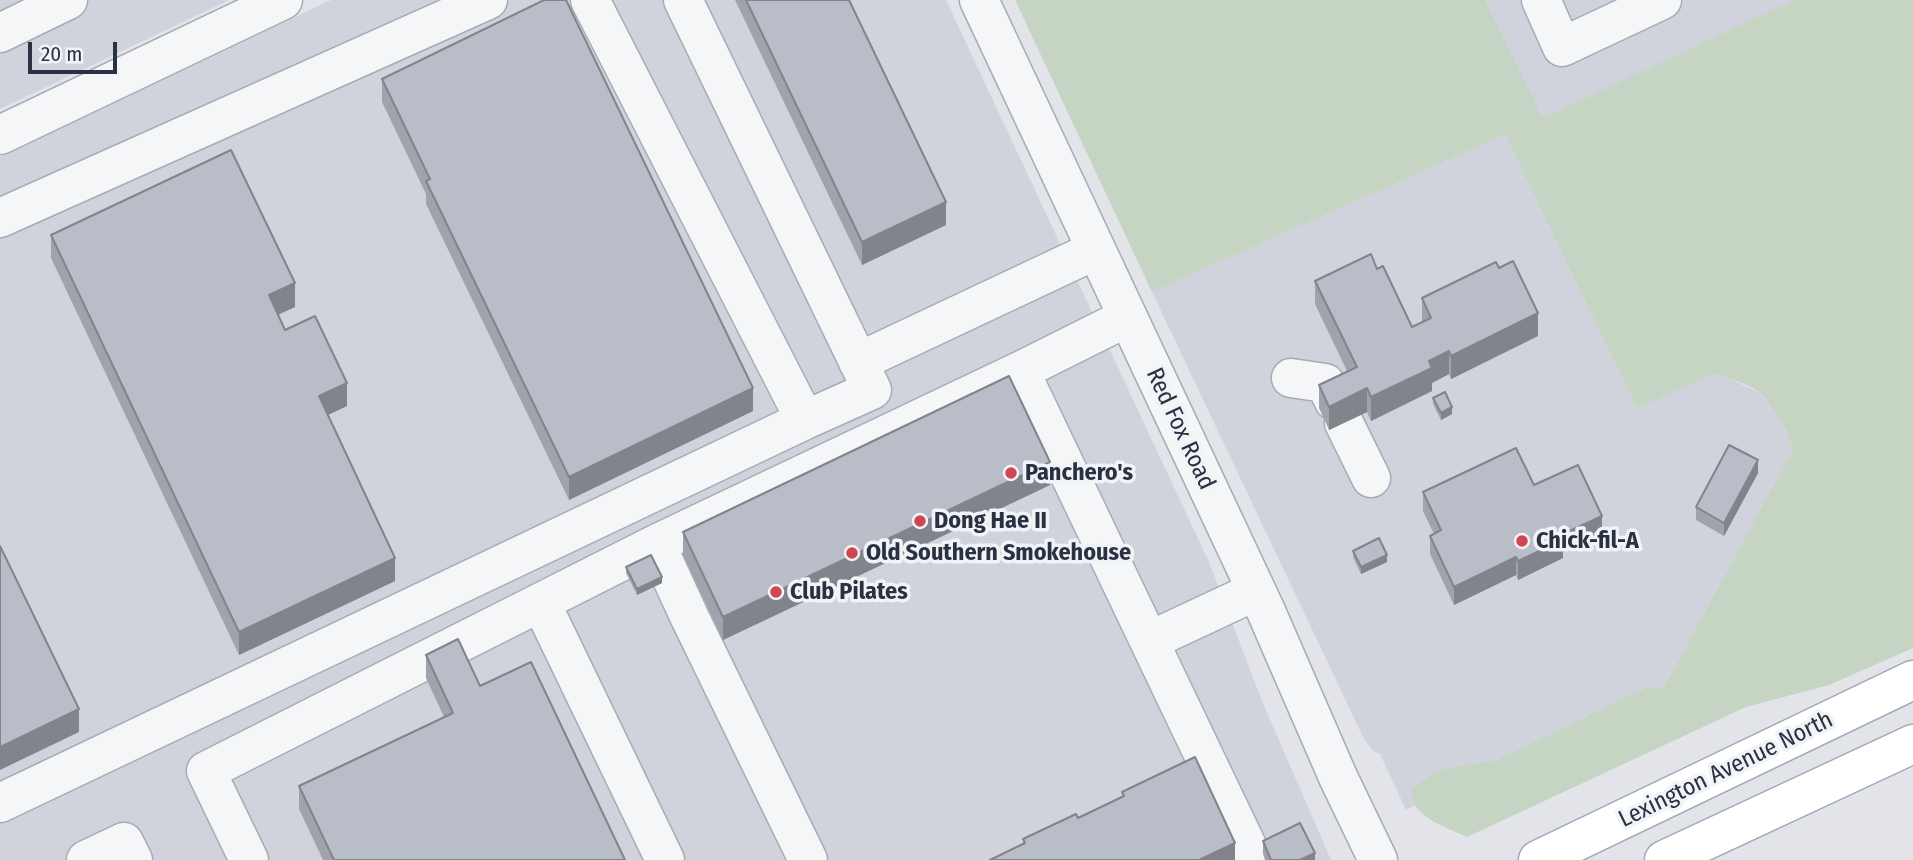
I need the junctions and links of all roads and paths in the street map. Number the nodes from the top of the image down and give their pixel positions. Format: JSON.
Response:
{"nodes":[{"id":1,"x":68,"y":0,"type":"edge"},
{"id":2,"x":283,"y":0,"type":"edge"},
{"id":3,"x":488,"y":0,"type":"edge"},
{"id":4,"x":590,"y":0,"type":"edge"},
{"id":5,"x":683,"y":0,"type":"edge"},
{"id":6,"x":979,"y":0,"type":"edge"},
{"id":7,"x":1541,"y":0,"type":"edge"},
{"id":8,"x":1662,"y":0,"type":"edge"},
{"id":9,"x":0,"y":33,"type":"edge"},
{"id":10,"x":0,"y":135,"type":"edge"},
{"id":11,"x":0,"y":218,"type":"edge"},
{"id":12,"x":1096,"y":250,"type":"junction"},
{"id":13,"x":1128,"y":317,"type":"junction"},
{"id":14,"x":858,"y":362,"type":"junction"},
{"id":15,"x":1020,"y":371,"type":"junction"},
{"id":16,"x":1291,"y":378,"type":"dead end"},
{"id":17,"x":805,"y":420,"type":"junction"},
{"id":18,"x":1371,"y":478,"type":"dead end"},
{"id":19,"x":656,"y":544,"type":"junction"},
{"id":20,"x":1256,"y":591,"type":"junction"},
{"id":21,"x":541,"y":603,"type":"junction"},
{"id":22,"x":1149,"y":641,"type":"junction"},
{"id":23,"x":1913,"y":680,"type":"edge"},
{"id":24,"x":1913,"y":744,"type":"edge"},
{"id":25,"x":0,"y":803,"type":"edge"},
{"id":26,"x":1247,"y":854,"type":"edge"},
{"id":27,"x":86,"y":860,"type":"edge"},
{"id":28,"x":133,"y":860,"type":"edge"},
{"id":29,"x":249,"y":860,"type":"edge"},
{"id":30,"x":665,"y":860,"type":"edge"},
{"id":31,"x":808,"y":860,"type":"edge"},
{"id":32,"x":1378,"y":860,"type":"edge"},
{"id":33,"x":1538,"y":860,"type":"edge"},
{"id":34,"x":1664,"y":860,"type":"edge"}],
"edges":[{"from":1,"to":9,"type":"street"},
{"from":2,"to":10,"type":"street"},
{"from":3,"to":11,"type":"street"},
{"from":4,"to":17,"type":"street"},
{"from":5,"to":14,"type":"street"},
{"from":6,"to":12,"type":"street","name":"Red Fox Road"},
{"from":7,"to":8,"type":"street"},
{"from":12,"to":13,"type":"street","name":"Red Fox Road"},
{"from":12,"to":14,"type":"street"},
{"from":13,"to":15,"type":"street"},
{"from":13,"to":20,"type":"street","name":"Red Fox Road"},
{"from":14,"to":17,"type":"street"},
{"from":15,"to":19,"type":"street"},
{"from":15,"to":22,"type":"street"},
{"from":16,"to":18,"type":"street"},
{"from":17,"to":25,"type":"street"},
{"from":19,"to":21,"type":"street"},
{"from":19,"to":31,"type":"street"},
{"from":20,"to":22,"type":"street"},
{"from":20,"to":32,"type":"street","name":"Red Fox Road"},
{"from":21,"to":29,"type":"street"},
{"from":21,"to":30,"type":"street"},
{"from":22,"to":26,"type":"street"},
{"from":23,"to":33,"type":"main road","name":"Lexington Avenue North"},
{"from":24,"to":34,"type":"main road"},
{"from":27,"to":28,"type":"street"}]}
